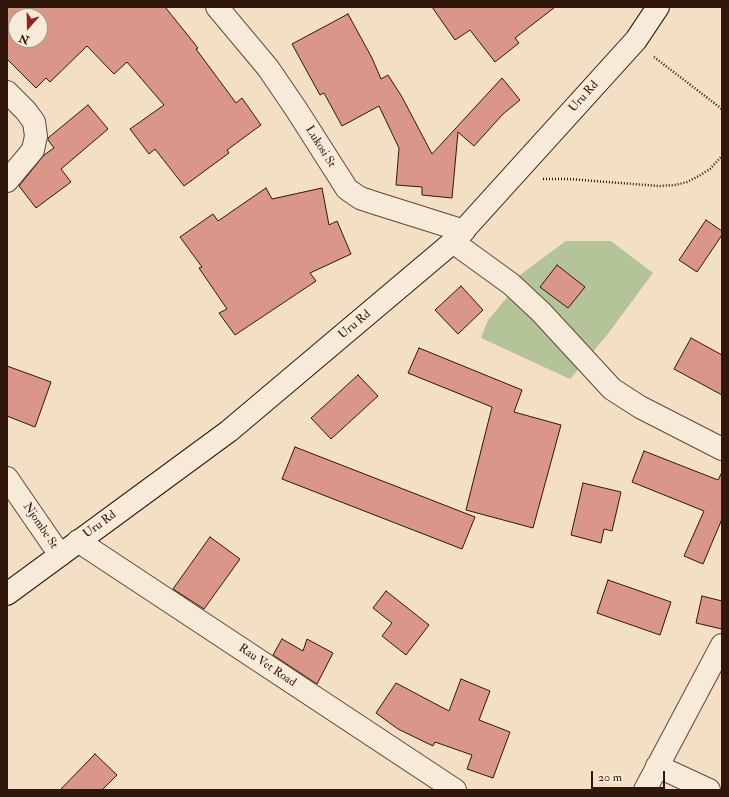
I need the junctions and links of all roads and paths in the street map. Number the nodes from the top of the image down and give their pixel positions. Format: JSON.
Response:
{"nodes":[{"id":1,"x":218,"y":7,"type":"edge"},
{"id":2,"x":658,"y":7,"type":"edge"},
{"id":3,"x":636,"y":40,"type":"junction"},
{"id":4,"x":7,"y":92,"type":"edge"},
{"id":5,"x":722,"y":109,"type":"edge"},
{"id":6,"x":722,"y":156,"type":"edge"},
{"id":7,"x":510,"y":179,"type":"junction"},
{"id":8,"x":7,"y":181,"type":"edge"},
{"id":9,"x":458,"y":236,"type":"junction"},
{"id":10,"x":722,"y":449,"type":"edge"},
{"id":11,"x":7,"y":478,"type":"edge"},
{"id":12,"x":78,"y":541,"type":"junction"},
{"id":13,"x":60,"y":555,"type":"junction"},
{"id":14,"x":7,"y":594,"type":"edge"},
{"id":15,"x":722,"y":645,"type":"edge"},
{"id":16,"x":658,"y":766,"type":"junction"},
{"id":17,"x":455,"y":790,"type":"edge"},
{"id":18,"x":645,"y":790,"type":"edge"},
{"id":19,"x":709,"y":790,"type":"edge"}],
"edges":[{"from":1,"to":9,"type":"street","name":"Lukosi St"},
{"from":2,"to":3,"type":"street","name":"Uru Rd"},
{"from":3,"to":5,"type":"path"},
{"from":3,"to":7,"type":"street","name":"Uru Rd"},
{"from":4,"to":8,"type":"street"},
{"from":6,"to":7,"type":"path"},
{"from":7,"to":9,"type":"street","name":"Uru Rd"},
{"from":9,"to":10,"type":"street","name":"Lukosi St"},
{"from":9,"to":12,"type":"street","name":"Uru Rd"},
{"from":11,"to":13,"type":"street","name":"Njombe St"},
{"from":12,"to":13,"type":"street","name":"Uru Rd"},
{"from":12,"to":17,"type":"street","name":"Rau Vet Road"},
{"from":13,"to":14,"type":"street","name":"Uru Rd"},
{"from":15,"to":16,"type":"street"},
{"from":16,"to":18,"type":"street"},
{"from":16,"to":19,"type":"street"}]}
